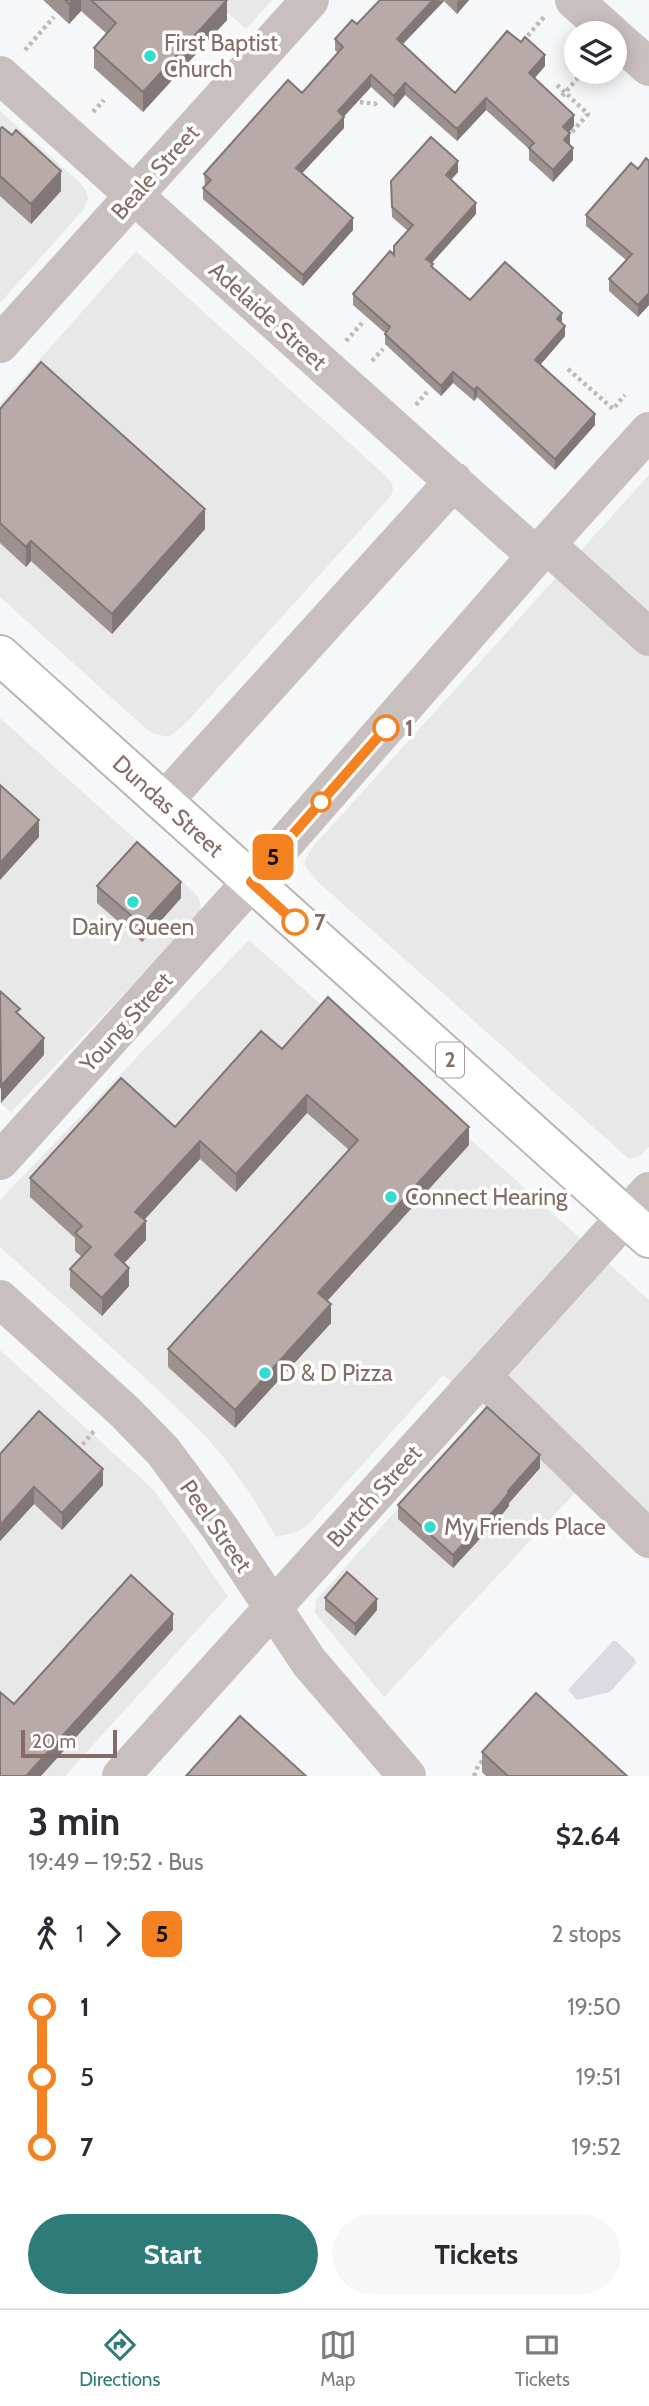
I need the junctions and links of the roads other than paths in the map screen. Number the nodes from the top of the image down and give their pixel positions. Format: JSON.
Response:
{"nodes":[{"id":1,"x":310,"y":0,"type":"edge"},
{"id":2,"x":562,"y":6,"type":"edge"},
{"id":3,"x":588,"y":21,"type":"edge"},
{"id":4,"x":627,"y":47,"type":"edge"},
{"id":5,"x":9,"y":67,"type":"edge"},
{"id":6,"x":649,"y":67,"type":"edge"},
{"id":7,"x":134,"y":195,"type":"junction"},
{"id":8,"x":0,"y":344,"type":"edge"},
{"id":9,"x":649,"y":432,"type":"edge"},
{"id":10,"x":454,"y":481,"type":"junction"},
{"id":11,"x":541,"y":550,"type":"junction"},
{"id":12,"x":649,"y":637,"type":"edge"},
{"id":13,"x":0,"y":655,"type":"edge"},
{"id":14,"x":164,"y":801,"type":"junction"},
{"id":15,"x":251,"y":882,"type":"junction"},
{"id":16,"x":0,"y":1161,"type":"edge"},
{"id":17,"x":641,"y":1215,"type":"edge"},
{"id":18,"x":0,"y":1299,"type":"edge"},
{"id":19,"x":482,"y":1376,"type":"junction"},
{"id":20,"x":649,"y":1539,"type":"edge"},
{"id":21,"x":272,"y":1609,"type":"junction"},
{"id":22,"x":121,"y":1776,"type":"edge"},
{"id":23,"x":407,"y":1776,"type":"edge"}],
"edges":[{"from":1,"to":7,"type":"street","name":"Beale Street"},
{"from":2,"to":3,"type":"street"},
{"from":4,"to":6,"type":"street"},
{"from":5,"to":7,"type":"street","name":"Adelaide Street"},
{"from":7,"to":8,"type":"street","name":"Beale Street"},
{"from":7,"to":10,"type":"street","name":"Adelaide Street"},
{"from":9,"to":11,"type":"street","name":"Young Street"},
{"from":10,"to":11,"type":"street","name":"Adelaide Street"},
{"from":10,"to":14,"type":"street"},
{"from":11,"to":12,"type":"street","name":"Adelaide Street"},
{"from":11,"to":15,"type":"street","name":"Young Street"},
{"from":13,"to":14,"type":"main road","name":"Dundas Street","number":"2"},
{"from":14,"to":15,"type":"main road","name":"Dundas Street","number":"2"},
{"from":15,"to":16,"type":"street","name":"Young Street"},
{"from":15,"to":17,"type":"main road","name":"Dundas Street","number":"2"},
{"from":17,"to":19,"type":"street","name":"Burtch Street"},
{"from":18,"to":21,"type":"street","name":"Peel Street"},
{"from":19,"to":20,"type":"street"},
{"from":19,"to":21,"type":"street","name":"Burtch Street"},
{"from":21,"to":22,"type":"street","name":"Burtch Street"},
{"from":21,"to":23,"type":"street","name":"Peel Street"}]}
